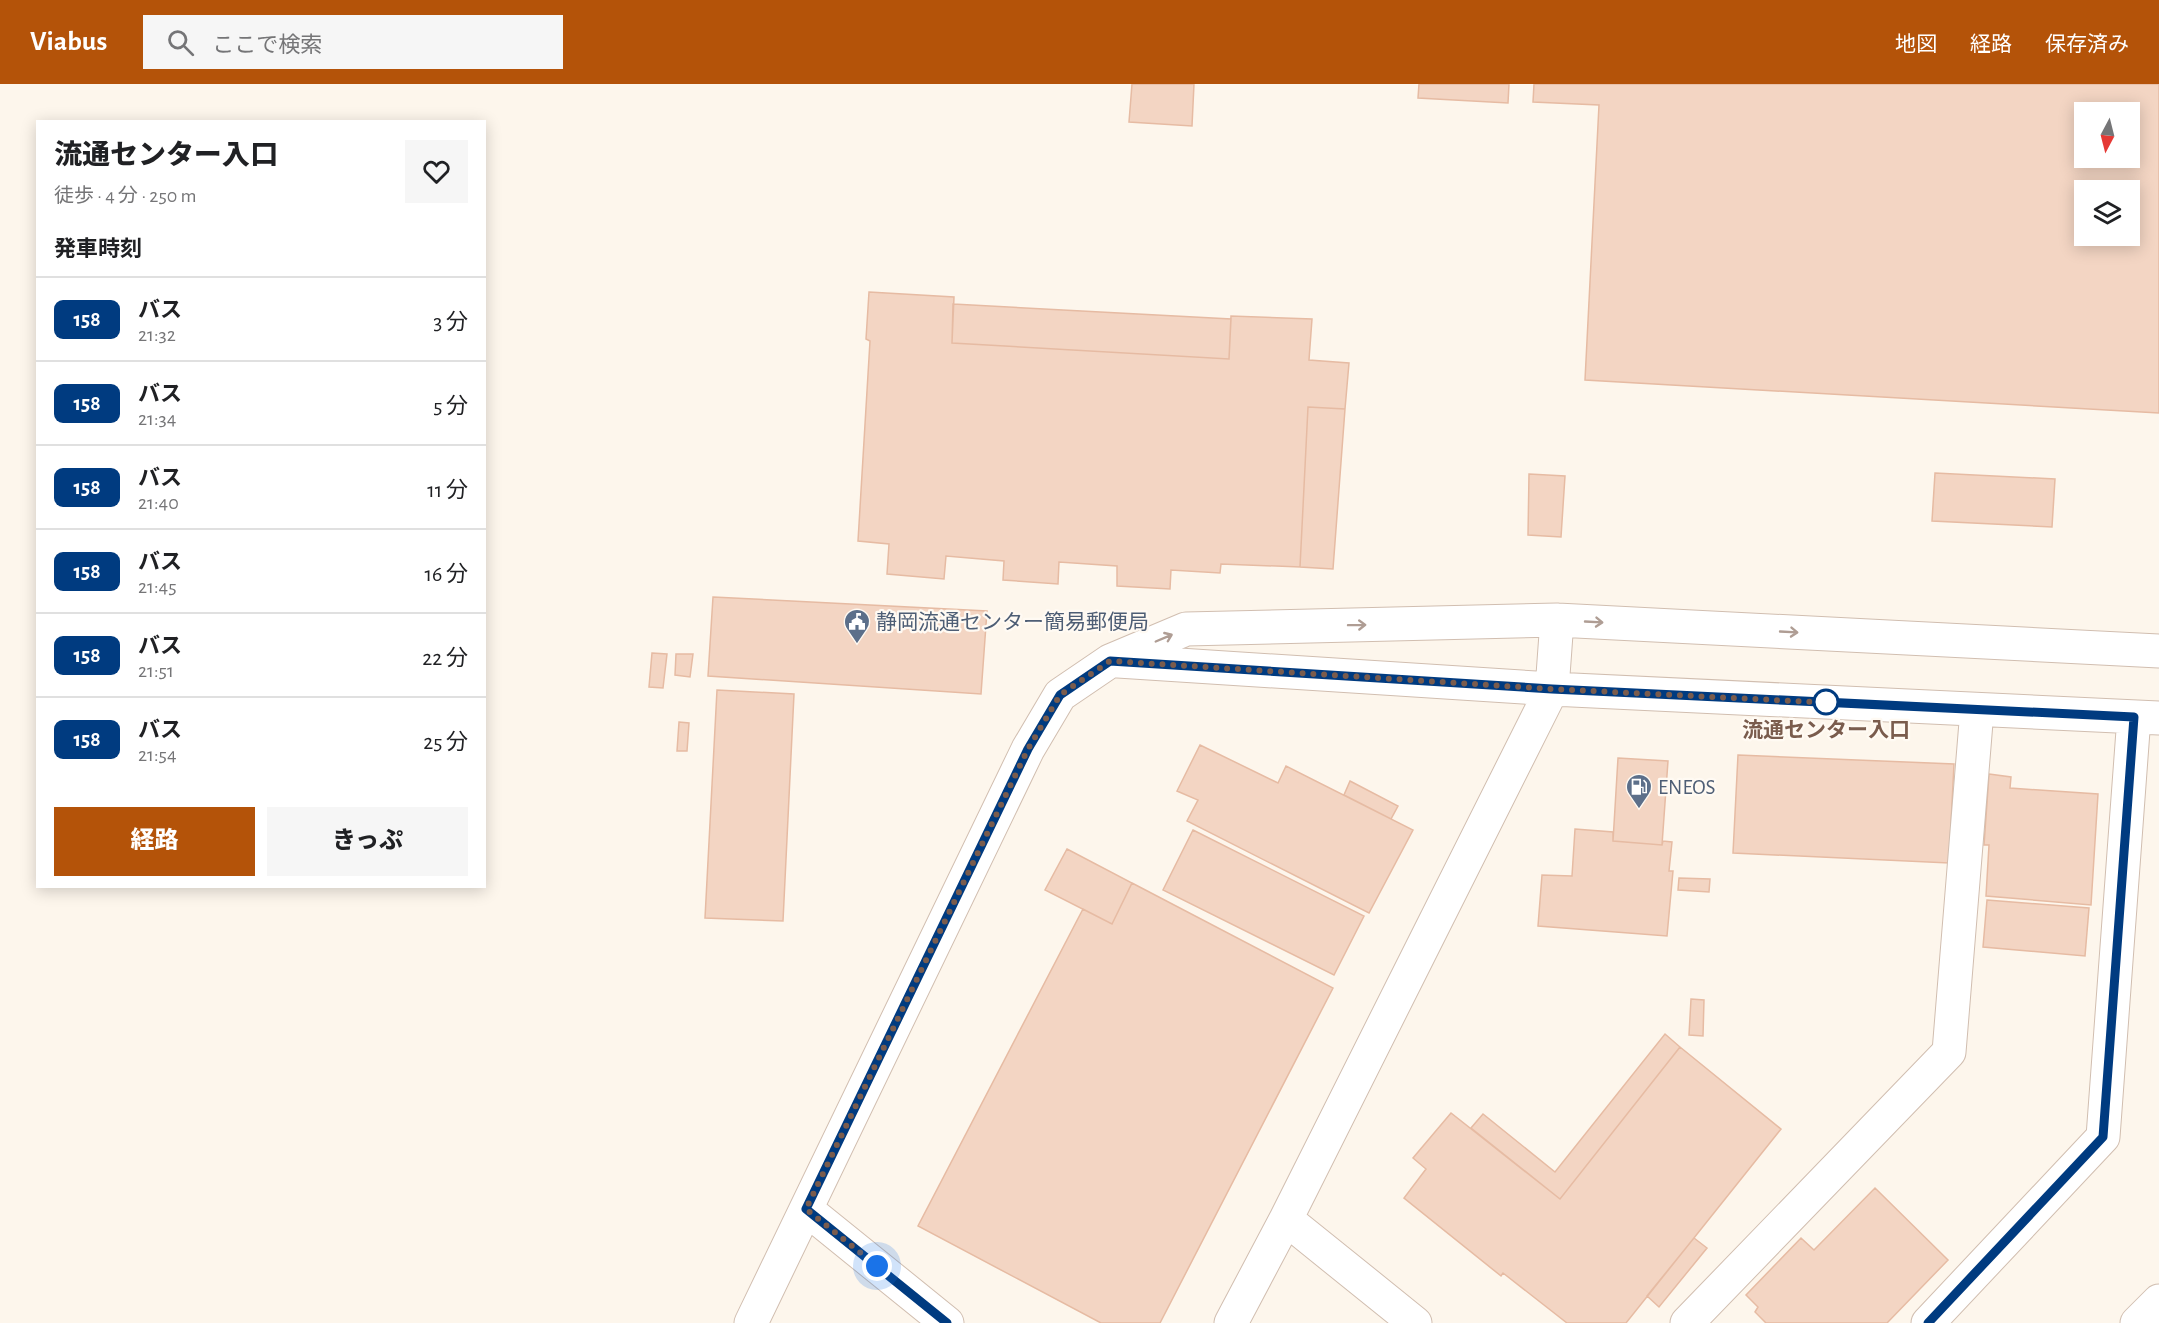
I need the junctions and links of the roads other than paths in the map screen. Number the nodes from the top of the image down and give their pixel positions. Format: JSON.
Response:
{"nodes":[{"id":1,"x":1557,"y":620,"type":"junction"},
{"id":2,"x":2159,"y":651,"type":"edge"},
{"id":3,"x":1110,"y":661,"type":"junction"},
{"id":4,"x":1552,"y":689,"type":"junction"},
{"id":5,"x":1977,"y":710,"type":"junction"},
{"id":6,"x":2146,"y":718,"type":"edge"},
{"id":7,"x":806,"y":1209,"type":"junction"},
{"id":8,"x":1286,"y":1220,"type":"junction"},
{"id":9,"x":2159,"y":1301,"type":"edge"},
{"id":10,"x":752,"y":1323,"type":"edge"},
{"id":11,"x":947,"y":1323,"type":"edge"},
{"id":12,"x":1231,"y":1323,"type":"edge"},
{"id":13,"x":1415,"y":1323,"type":"edge"},
{"id":14,"x":1687,"y":1323,"type":"edge"},
{"id":15,"x":1928,"y":1323,"type":"edge"},
{"id":16,"x":2138,"y":1323,"type":"edge"}],
"edges":[{"from":1,"to":2,"type":"street","one_way":true},
{"from":3,"to":1,"type":"street","one_way":true},
{"from":1,"to":4,"type":"street"},
{"from":3,"to":4,"type":"street"},
{"from":3,"to":7,"type":"street"},
{"from":4,"to":5,"type":"street"},
{"from":4,"to":8,"type":"street"},
{"from":5,"to":6,"type":"street"},
{"from":5,"to":14,"type":"street"},
{"from":6,"to":15,"type":"street"},
{"from":7,"to":10,"type":"street"},
{"from":7,"to":11,"type":"street"},
{"from":8,"to":12,"type":"street"},
{"from":8,"to":13,"type":"street"},
{"from":9,"to":16,"type":"street"}]}
